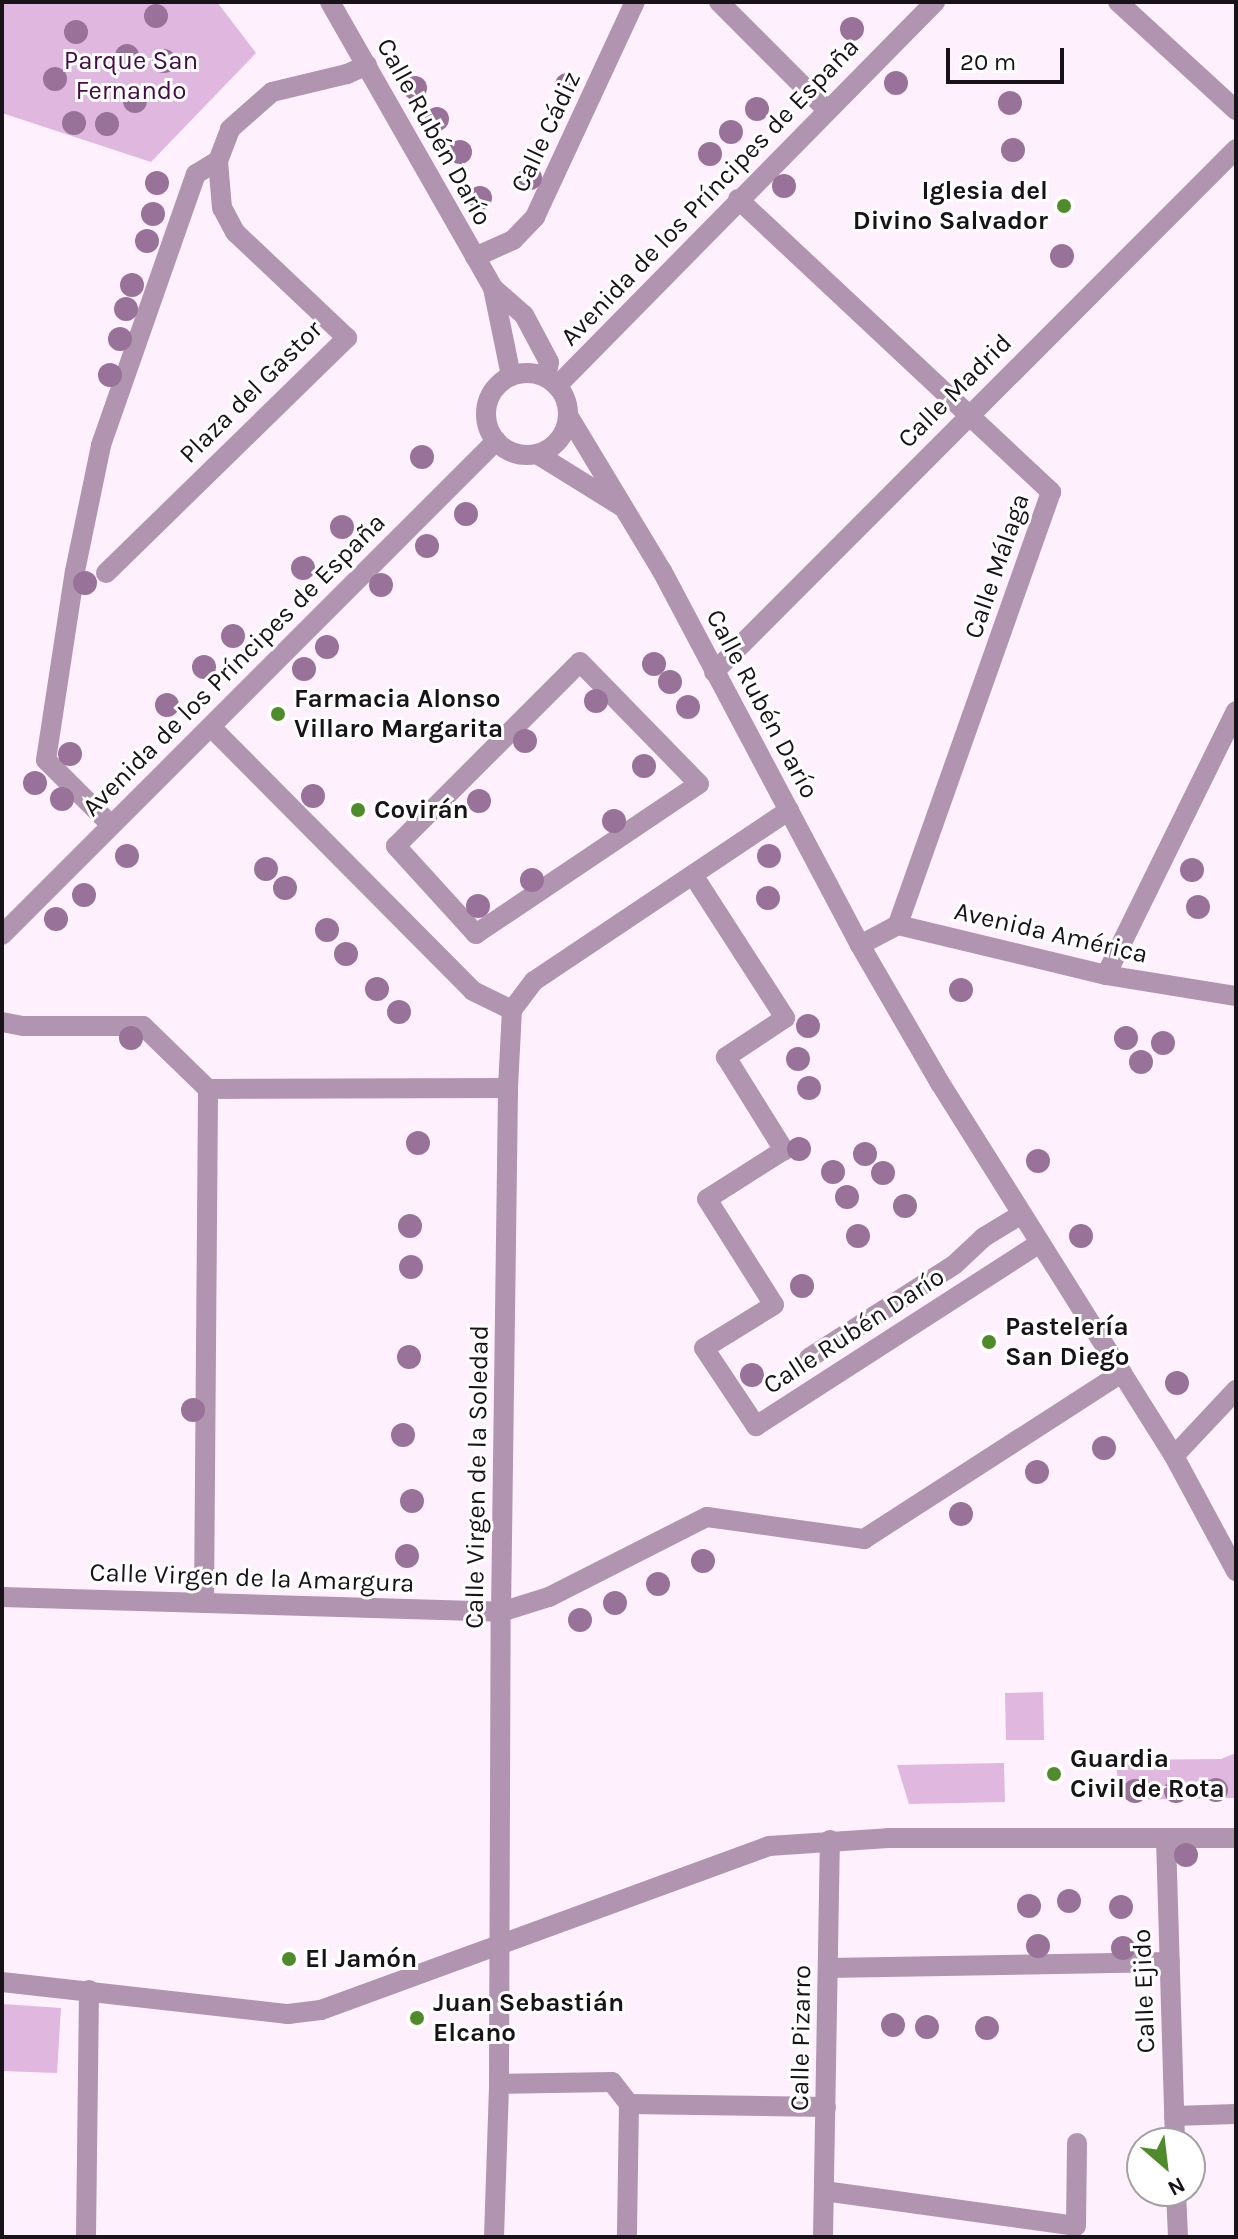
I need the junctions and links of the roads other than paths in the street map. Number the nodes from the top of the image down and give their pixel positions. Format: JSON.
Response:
{"nodes":[{"id":1,"x":330,"y":2,"type":"edge"},
{"id":2,"x":635,"y":2,"type":"edge"},
{"id":3,"x":719,"y":2,"type":"edge"},
{"id":4,"x":935,"y":2,"type":"edge"},
{"id":5,"x":1118,"y":2,"type":"edge"},
{"id":6,"x":367,"y":65,"type":"junction"},
{"id":7,"x":826,"y":109,"type":"junction"},
{"id":8,"x":1236,"y":110,"type":"edge"},
{"id":9,"x":1236,"y":149,"type":"edge"},
{"id":10,"x":218,"y":161,"type":"junction"},
{"id":11,"x":738,"y":199,"type":"junction"},
{"id":12,"x":475,"y":257,"type":"junction"},
{"id":13,"x":493,"y":288,"type":"junction"},
{"id":14,"x":511,"y":376,"type":"junction"},
{"id":15,"x":552,"y":382,"type":"junction"},
{"id":16,"x":968,"y":414,"type":"junction"},
{"id":17,"x":569,"y":417,"type":"junction"},
{"id":18,"x":496,"y":441,"type":"junction"},
{"id":19,"x":537,"y":454,"type":"junction"},
{"id":20,"x":625,"y":508,"type":"junction"},
{"id":21,"x":106,"y":573,"type":"dead end"},
{"id":22,"x":714,"y":672,"type":"junction"},
{"id":23,"x":1236,"y":711,"type":"edge"},
{"id":24,"x":211,"y":727,"type":"junction"},
{"id":25,"x":699,"y":784,"type":"joint"},
{"id":26,"x":789,"y":810,"type":"junction"},
{"id":27,"x":111,"y":825,"type":"junction"},
{"id":28,"x":693,"y":875,"type":"junction"},
{"id":29,"x":898,"y":925,"type":"junction"},
{"id":30,"x":4,"y":929,"type":"edge"},
{"id":31,"x":860,"y":945,"type":"junction"},
{"id":32,"x":1106,"y":975,"type":"junction"},
{"id":33,"x":1236,"y":996,"type":"edge"},
{"id":34,"x":512,"y":1010,"type":"junction"},
{"id":35,"x":2,"y":1022,"type":"edge"},
{"id":36,"x":508,"y":1088,"type":"junction"},
{"id":37,"x":208,"y":1089,"type":"junction"},
{"id":38,"x":1022,"y":1214,"type":"junction"},
{"id":39,"x":1040,"y":1243,"type":"junction"},
{"id":40,"x":809,"y":1358,"type":"dead end"},
{"id":41,"x":1122,"y":1373,"type":"junction"},
{"id":42,"x":1236,"y":1390,"type":"edge"},
{"id":43,"x":1174,"y":1456,"type":"junction"},
{"id":44,"x":1236,"y":1571,"type":"edge"},
{"id":45,"x":2,"y":1597,"type":"edge"},
{"id":46,"x":204,"y":1603,"type":"junction"},
{"id":47,"x":501,"y":1612,"type":"junction"},
{"id":48,"x":1166,"y":1838,"type":"junction"},
{"id":49,"x":1236,"y":1838,"type":"edge"},
{"id":50,"x":830,"y":1840,"type":"junction"},
{"id":51,"x":499,"y":1944,"type":"junction"},
{"id":52,"x":1170,"y":1962,"type":"junction"},
{"id":53,"x":828,"y":1968,"type":"junction"},
{"id":54,"x":2,"y":1982,"type":"edge"},
{"id":55,"x":89,"y":1990,"type":"junction"},
{"id":56,"x":499,"y":2084,"type":"junction"},
{"id":57,"x":629,"y":2104,"type":"junction"},
{"id":58,"x":826,"y":2107,"type":"junction"},
{"id":59,"x":1236,"y":2114,"type":"edge"},
{"id":60,"x":1174,"y":2116,"type":"junction"},
{"id":61,"x":1174,"y":2127,"type":"edge"},
{"id":62,"x":1077,"y":2143,"type":"dead end"},
{"id":63,"x":824,"y":2191,"type":"junction"},
{"id":64,"x":1177,"y":2207,"type":"edge"},
{"id":65,"x":86,"y":2237,"type":"edge"},
{"id":66,"x":494,"y":2237,"type":"edge"},
{"id":67,"x":627,"y":2237,"type":"edge"},
{"id":68,"x":823,"y":2237,"type":"edge"},
{"id":69,"x":1178,"y":2237,"type":"edge"}],
"edges":[{"from":1,"to":6,"type":"street","name":"Calle Rubén Darío"},
{"from":2,"to":12,"type":"street","name":"Calle Cádiz"},
{"from":3,"to":7,"type":"street"},
{"from":4,"to":7,"type":"street","name":"Avenida de los Príncipes de España"},
{"from":5,"to":8,"type":"street"},
{"from":6,"to":10,"type":"street","name":"Plaza del Gastor"},
{"from":6,"to":12,"type":"street","name":"Calle Rubén Darío"},
{"from":7,"to":11,"type":"street","name":"Avenida de los Príncipes de España"},
{"from":9,"to":16,"type":"street","name":"Calle Madrid"},
{"from":10,"to":21,"type":"street","name":"Plaza del Gastor"},
{"from":10,"to":27,"type":"street"},
{"from":11,"to":15,"type":"street","name":"Avenida de los Príncipes de España"},
{"from":11,"to":16,"type":"street","name":"Calle Málaga"},
{"from":12,"to":13,"type":"street","name":"Calle Rubén Darío"},
{"from":13,"to":14,"type":"street","name":"Calle Rubén Darío"},
{"from":13,"to":15,"type":"street","name":"Calle Rubén Darío"},
{"from":14,"to":15,"type":"street"},
{"from":14,"to":18,"type":"street"},
{"from":15,"to":17,"type":"street"},
{"from":16,"to":22,"type":"street","name":"Calle Madrid"},
{"from":16,"to":29,"type":"street","name":"Calle Málaga"},
{"from":17,"to":19,"type":"street"},
{"from":17,"to":20,"type":"street","name":"Calle Rubén Darío"},
{"from":18,"to":19,"type":"street"},
{"from":18,"to":24,"type":"street","name":"Avenida de los Príncipes de España"},
{"from":19,"to":20,"type":"street","name":"Calle Rubén Darío"},
{"from":20,"to":22,"type":"street","name":"Calle Rubén Darío"},
{"from":22,"to":26,"type":"street","name":"Calle Rubén Darío"},
{"from":23,"to":32,"type":"street"},
{"from":24,"to":27,"type":"street","name":"Avenida de los Príncipes de España"},
{"from":24,"to":34,"type":"street"},
{"from":25,"to":25,"type":"street"},
{"from":26,"to":28,"type":"street"},
{"from":26,"to":31,"type":"street","name":"Calle Rubén Darío"},
{"from":27,"to":30,"type":"street","name":"Avenida de los Príncipes de España"},
{"from":28,"to":34,"type":"street"},
{"from":28,"to":39,"type":"street","name":"Calle Rubén Darío"},
{"from":29,"to":31,"type":"street"},
{"from":29,"to":32,"type":"street","name":"Avenida América"},
{"from":31,"to":38,"type":"street","name":"Calle Rubén Darío"},
{"from":32,"to":33,"type":"street","name":"Avenida América"},
{"from":34,"to":36,"type":"street","name":"Calle Virgen de la Soledad"},
{"from":35,"to":37,"type":"street"},
{"from":36,"to":37,"type":"street"},
{"from":36,"to":47,"type":"street","name":"Calle Virgen de la Soledad"},
{"from":37,"to":46,"type":"street"},
{"from":38,"to":39,"type":"street","name":"Calle Rubén Darío"},
{"from":38,"to":40,"type":"street","name":"Calle Rubén Darío"},
{"from":39,"to":41,"type":"street","name":"Calle Rubén Darío"},
{"from":41,"to":43,"type":"street","name":"Calle Rubén Darío"},
{"from":41,"to":47,"type":"street"},
{"from":42,"to":43,"type":"street"},
{"from":43,"to":44,"type":"street","name":"Calle Rubén Darío"},
{"from":45,"to":46,"type":"street","name":"Calle Virgen de la Amargura"},
{"from":46,"to":47,"type":"street","name":"Calle Virgen de la Amargura"},
{"from":47,"to":51,"type":"street","name":"Calle Virgen de la Soledad"},
{"from":48,"to":49,"type":"street"},
{"from":48,"to":50,"type":"street"},
{"from":48,"to":52,"type":"street","name":"Calle Ejido"},
{"from":50,"to":51,"type":"street"},
{"from":50,"to":53,"type":"street","name":"Calle Pizarro"},
{"from":51,"to":55,"type":"street"},
{"from":51,"to":56,"type":"street","name":"Calle Virgen de la Soledad"},
{"from":52,"to":53,"type":"street"},
{"from":52,"to":60,"type":"street","name":"Calle Ejido"},
{"from":53,"to":58,"type":"street","name":"Calle Pizarro"},
{"from":54,"to":55,"type":"street"},
{"from":55,"to":65,"type":"street"},
{"from":56,"to":57,"type":"street"},
{"from":56,"to":66,"type":"street","name":"Calle Virgen de la Soledad"},
{"from":57,"to":58,"type":"street"},
{"from":57,"to":67,"type":"street"},
{"from":58,"to":63,"type":"street","name":"Calle Pizarro"},
{"from":59,"to":60,"type":"street"},
{"from":60,"to":61,"type":"street","name":"Calle Ejido"},
{"from":62,"to":63,"type":"street"},
{"from":63,"to":68,"type":"street","name":"Calle Pizarro"},
{"from":64,"to":69,"type":"street"}]}
